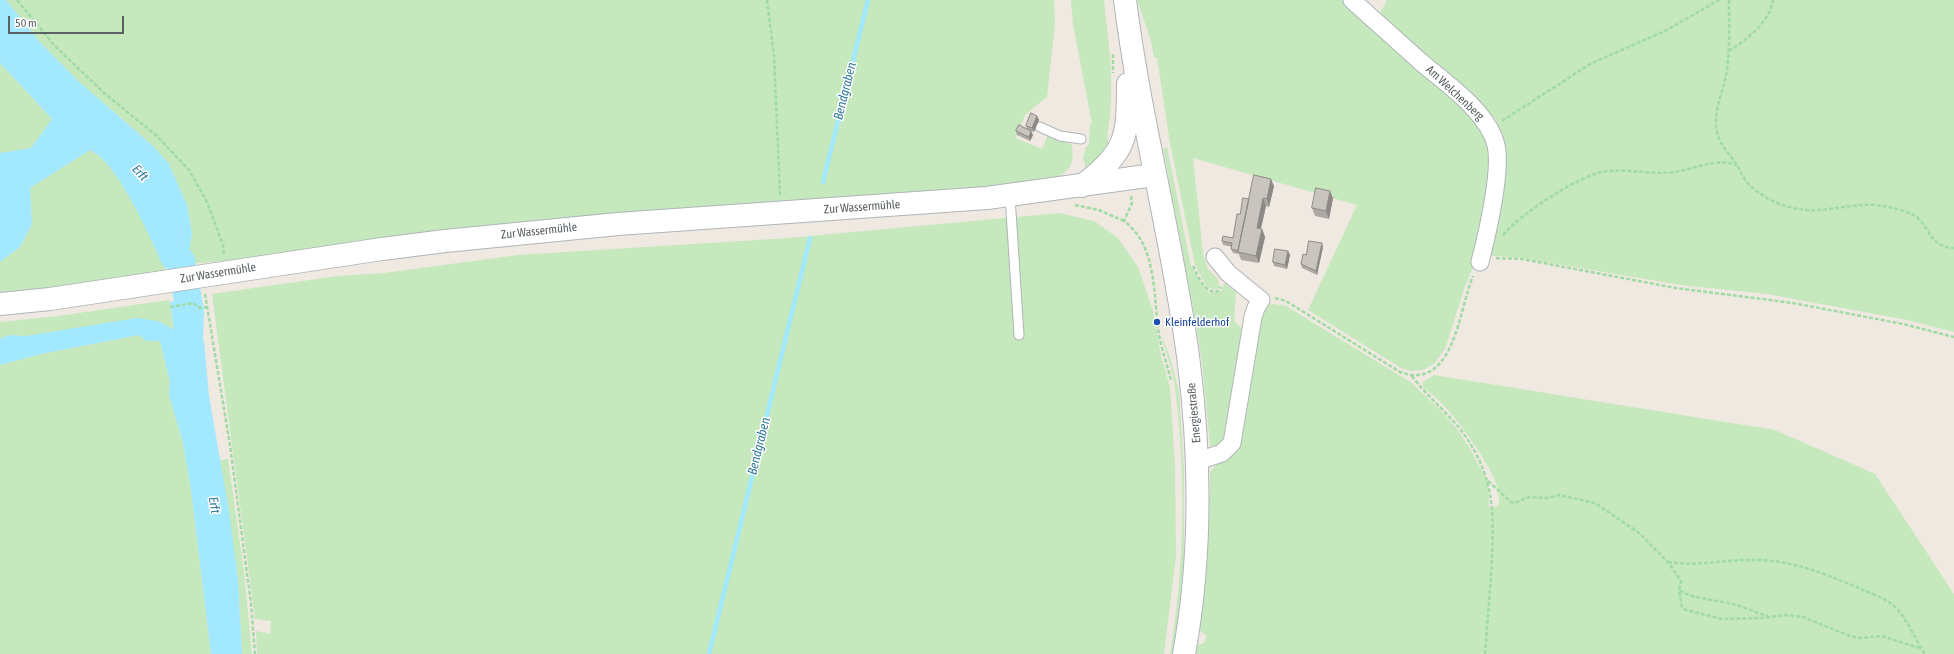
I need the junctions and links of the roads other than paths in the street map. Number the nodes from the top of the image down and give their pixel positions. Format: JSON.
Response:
{"nodes":[{"id":1,"x":1125,"y":0,"type":"edge"},
{"id":2,"x":1352,"y":0,"type":"edge"},
{"id":3,"x":1128,"y":25,"type":"junction"},
{"id":4,"x":1040,"y":127,"type":"dead end"},
{"id":5,"x":1081,"y":139,"type":"dead end"},
{"id":6,"x":1154,"y":175,"type":"junction"},
{"id":7,"x":1081,"y":186,"type":"junction"},
{"id":8,"x":1010,"y":196,"type":"junction"},
{"id":9,"x":1215,"y":257,"type":"dead end"},
{"id":10,"x":1480,"y":262,"type":"road end"},
{"id":11,"x":0,"y":304,"type":"edge"},
{"id":12,"x":1019,"y":335,"type":"dead end"},
{"id":13,"x":1198,"y":462,"type":"junction"},
{"id":14,"x":1184,"y":654,"type":"edge"}],
"edges":[{"from":1,"to":3,"type":"main road"},
{"from":2,"to":10,"type":"street","name":"Am Welchenberg"},
{"from":3,"to":6,"type":"main road","name":"Energiestraße"},
{"from":3,"to":7,"type":"main road"},
{"from":4,"to":5,"type":"lane"},
{"from":6,"to":7,"type":"main road","name":"Zur Wassermühle"},
{"from":6,"to":13,"type":"main road","name":"Energiestraße"},
{"from":7,"to":8,"type":"main road","name":"Zur Wassermühle"},
{"from":8,"to":11,"type":"main road","name":"Zur Wassermühle"},
{"from":8,"to":12,"type":"lane"},
{"from":9,"to":13,"type":"street"},
{"from":13,"to":14,"type":"main road","name":"Energiestraße"}]}
